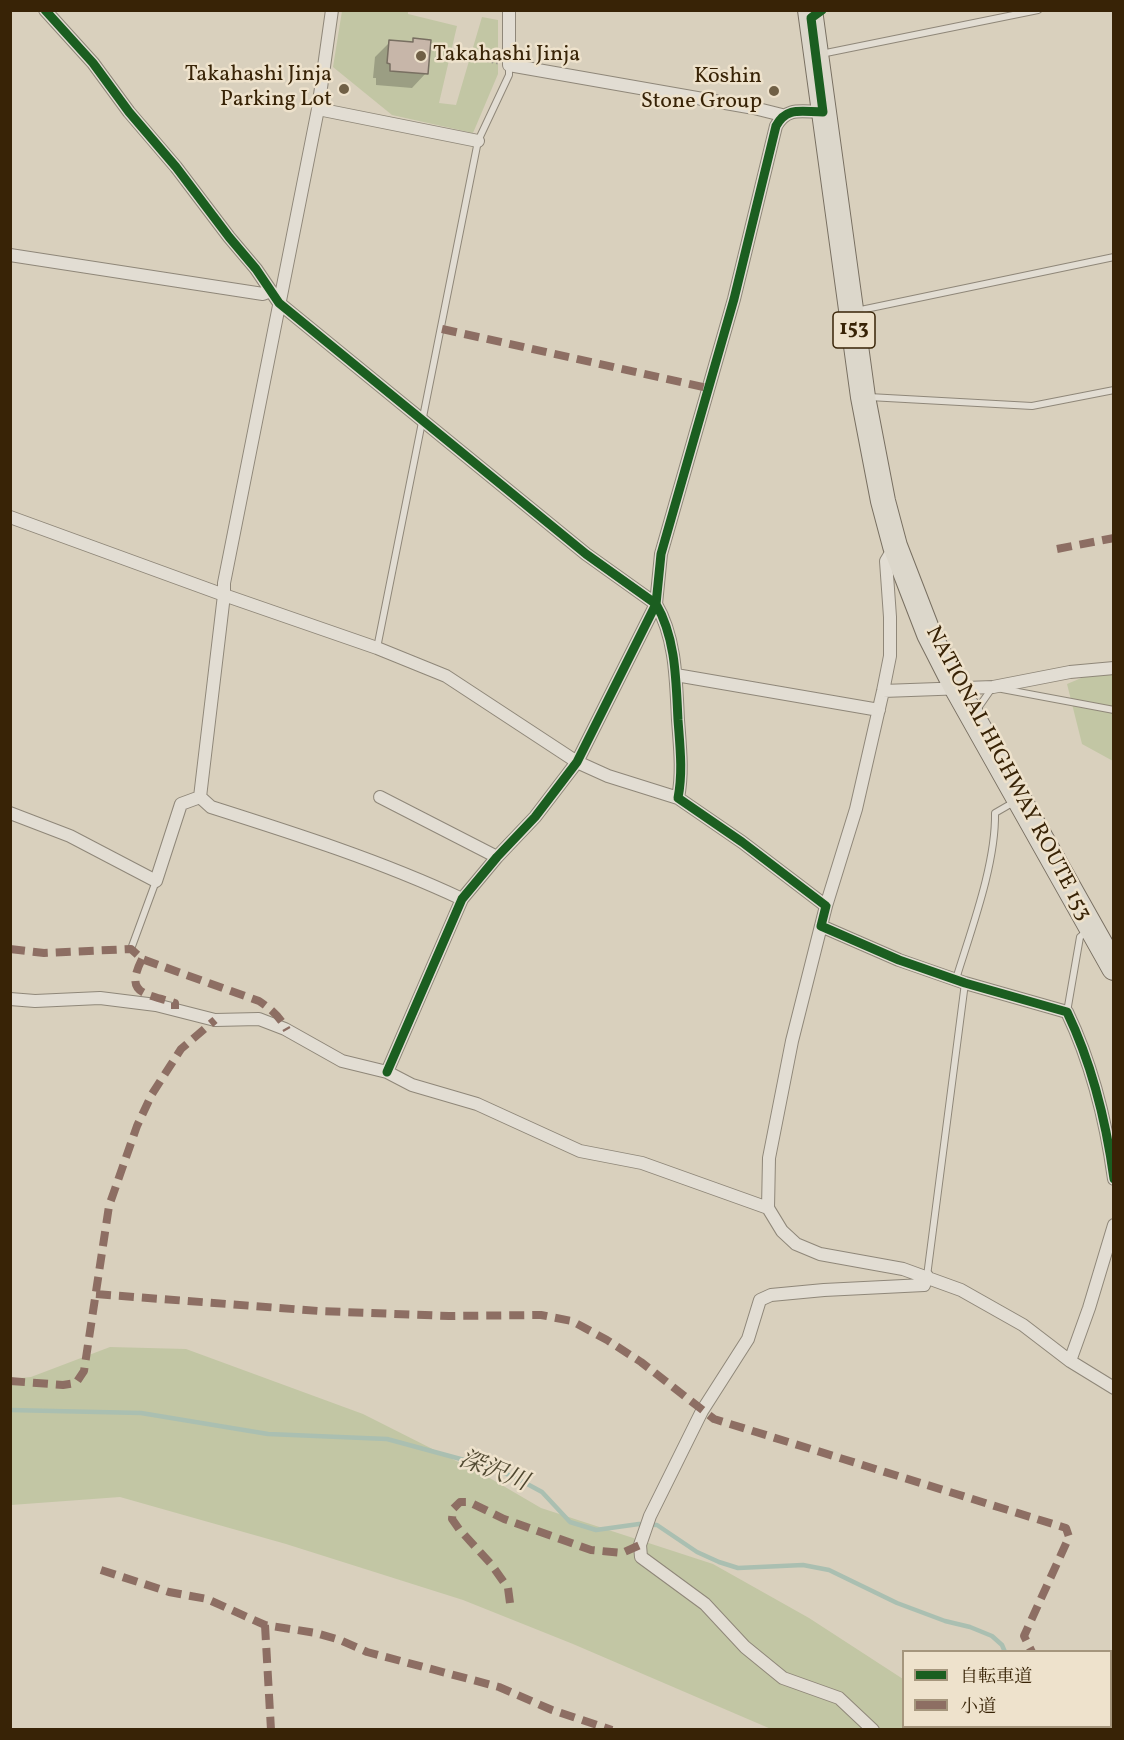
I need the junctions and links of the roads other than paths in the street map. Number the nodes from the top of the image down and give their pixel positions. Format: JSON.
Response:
{"nodes":[{"id":1,"x":45,"y":10,"type":"edge"},
{"id":2,"x":332,"y":10,"type":"edge"},
{"id":3,"x":509,"y":10,"type":"edge"},
{"id":4,"x":1038,"y":10,"type":"edge"},
{"id":5,"x":814,"y":13,"type":"edge"},
{"id":6,"x":816,"y":54,"type":"junction"},
{"id":7,"x":509,"y":65,"type":"junction"},
{"id":8,"x":318,"y":109,"type":"junction"},
{"id":9,"x":823,"y":112,"type":"junction"},
{"id":10,"x":782,"y":116,"type":"junction"},
{"id":11,"x":478,"y":141,"type":"junction"},
{"id":12,"x":10,"y":255,"type":"edge"},
{"id":13,"x":1113,"y":257,"type":"edge"},
{"id":14,"x":271,"y":291,"type":"junction"},
{"id":15,"x":279,"y":303,"type":"junction"},
{"id":16,"x":851,"y":312,"type":"junction"},
{"id":17,"x":1113,"y":390,"type":"edge"},
{"id":18,"x":863,"y":397,"type":"junction"},
{"id":19,"x":422,"y":421,"type":"junction"},
{"id":20,"x":10,"y":517,"type":"edge"},
{"id":21,"x":895,"y":546,"type":"junction"},
{"id":22,"x":224,"y":595,"type":"junction"},
{"id":23,"x":656,"y":604,"type":"junction"},
{"id":24,"x":377,"y":648,"type":"junction"},
{"id":25,"x":1113,"y":668,"type":"edge"},
{"id":26,"x":676,"y":675,"type":"junction"},
{"id":27,"x":956,"y":687,"type":"junction"},
{"id":28,"x":993,"y":687,"type":"junction"},
{"id":29,"x":884,"y":691,"type":"junction"},
{"id":30,"x":879,"y":710,"type":"junction"},
{"id":31,"x":1113,"y":710,"type":"edge"},
{"id":32,"x":972,"y":716,"type":"junction"},
{"id":33,"x":577,"y":762,"type":"junction"},
{"id":34,"x":200,"y":797,"type":"junction"},
{"id":35,"x":380,"y":797,"type":"dead end"},
{"id":36,"x":678,"y":798,"type":"junction"},
{"id":37,"x":1018,"y":799,"type":"junction"},
{"id":38,"x":10,"y":813,"type":"edge"},
{"id":39,"x":497,"y":857,"type":"junction"},
{"id":40,"x":156,"y":881,"type":"junction"},
{"id":41,"x":462,"y":899,"type":"junction"},
{"id":42,"x":826,"y":906,"type":"junction"},
{"id":43,"x":821,"y":926,"type":"junction"},
{"id":44,"x":1091,"y":929,"type":"junction"},
{"id":45,"x":131,"y":949,"type":"dead end"},
{"id":46,"x":1113,"y":968,"type":"edge"},
{"id":47,"x":960,"y":982,"type":"junction"},
{"id":48,"x":10,"y":999,"type":"edge"},
{"id":49,"x":1067,"y":1012,"type":"junction"},
{"id":50,"x":387,"y":1072,"type":"junction"},
{"id":51,"x":1113,"y":1179,"type":"edge"},
{"id":52,"x":768,"y":1209,"type":"junction"},
{"id":53,"x":1113,"y":1225,"type":"edge"},
{"id":54,"x":927,"y":1276,"type":"junction"},
{"id":55,"x":1070,"y":1361,"type":"junction"},
{"id":56,"x":1113,"y":1388,"type":"edge"},
{"id":57,"x":873,"y":1730,"type":"edge"}],
"edges":[{"from":1,"to":14,"type":"street"},
{"from":2,"to":8,"type":"street"},
{"from":3,"to":7,"type":"street"},
{"from":4,"to":6,"type":"lane"},
{"from":5,"to":6,"type":"highway","name":"NATIONAL HIGHWAY ROUTE 153","number":"153"},
{"from":6,"to":9,"type":"highway","name":"NATIONAL HIGHWAY ROUTE 153","number":"153"},
{"from":7,"to":10,"type":"street"},
{"from":7,"to":11,"type":"lane"},
{"from":8,"to":11,"type":"street"},
{"from":8,"to":15,"type":"street"},
{"from":9,"to":10,"type":"street"},
{"from":9,"to":16,"type":"highway","name":"NATIONAL HIGHWAY ROUTE 153","number":"153"},
{"from":10,"to":23,"type":"street"},
{"from":11,"to":19,"type":"lane"},
{"from":12,"to":14,"type":"street"},
{"from":13,"to":16,"type":"lane"},
{"from":14,"to":15,"type":"street"},
{"from":15,"to":19,"type":"street"},
{"from":15,"to":22,"type":"street"},
{"from":16,"to":18,"type":"highway","name":"NATIONAL HIGHWAY ROUTE 153","number":"153"},
{"from":17,"to":18,"type":"lane"},
{"from":18,"to":21,"type":"highway","name":"NATIONAL HIGHWAY ROUTE 153","number":"153"},
{"from":19,"to":23,"type":"street"},
{"from":19,"to":24,"type":"lane"},
{"from":20,"to":22,"type":"street"},
{"from":21,"to":27,"type":"highway","name":"NATIONAL HIGHWAY ROUTE 153","number":"153"},
{"from":21,"to":29,"type":"street"},
{"from":22,"to":24,"type":"street"},
{"from":22,"to":34,"type":"street"},
{"from":23,"to":26,"type":"street"},
{"from":23,"to":33,"type":"street"},
{"from":24,"to":33,"type":"street"},
{"from":25,"to":28,"type":"street"},
{"from":26,"to":30,"type":"street"},
{"from":26,"to":36,"type":"street"},
{"from":27,"to":28,"type":"street"},
{"from":27,"to":29,"type":"street"},
{"from":27,"to":32,"type":"highway","name":"NATIONAL HIGHWAY ROUTE 153","number":"153"},
{"from":28,"to":31,"type":"lane"},
{"from":28,"to":32,"type":"lane"},
{"from":29,"to":30,"type":"street"},
{"from":30,"to":42,"type":"street"},
{"from":32,"to":37,"type":"highway","name":"NATIONAL HIGHWAY ROUTE 153","number":"153"},
{"from":33,"to":36,"type":"street"},
{"from":33,"to":39,"type":"street"},
{"from":34,"to":40,"type":"street"},
{"from":34,"to":41,"type":"street"},
{"from":35,"to":39,"type":"street"},
{"from":36,"to":42,"type":"street"},
{"from":37,"to":44,"type":"highway","name":"NATIONAL HIGHWAY ROUTE 153","number":"153"},
{"from":37,"to":47,"type":"lane"},
{"from":38,"to":40,"type":"street"},
{"from":39,"to":41,"type":"street"},
{"from":40,"to":45,"type":"lane"},
{"from":41,"to":50,"type":"street"},
{"from":42,"to":43,"type":"street"},
{"from":43,"to":47,"type":"street"},
{"from":43,"to":52,"type":"street"},
{"from":44,"to":46,"type":"highway","name":"NATIONAL HIGHWAY ROUTE 153","number":"153"},
{"from":44,"to":49,"type":"lane"},
{"from":47,"to":49,"type":"street"},
{"from":47,"to":54,"type":"lane"},
{"from":48,"to":50,"type":"street"},
{"from":49,"to":51,"type":"street"},
{"from":50,"to":52,"type":"street"},
{"from":52,"to":54,"type":"street"},
{"from":53,"to":55,"type":"street"},
{"from":54,"to":55,"type":"street"},
{"from":54,"to":57,"type":"street"},
{"from":55,"to":56,"type":"street"}]}
